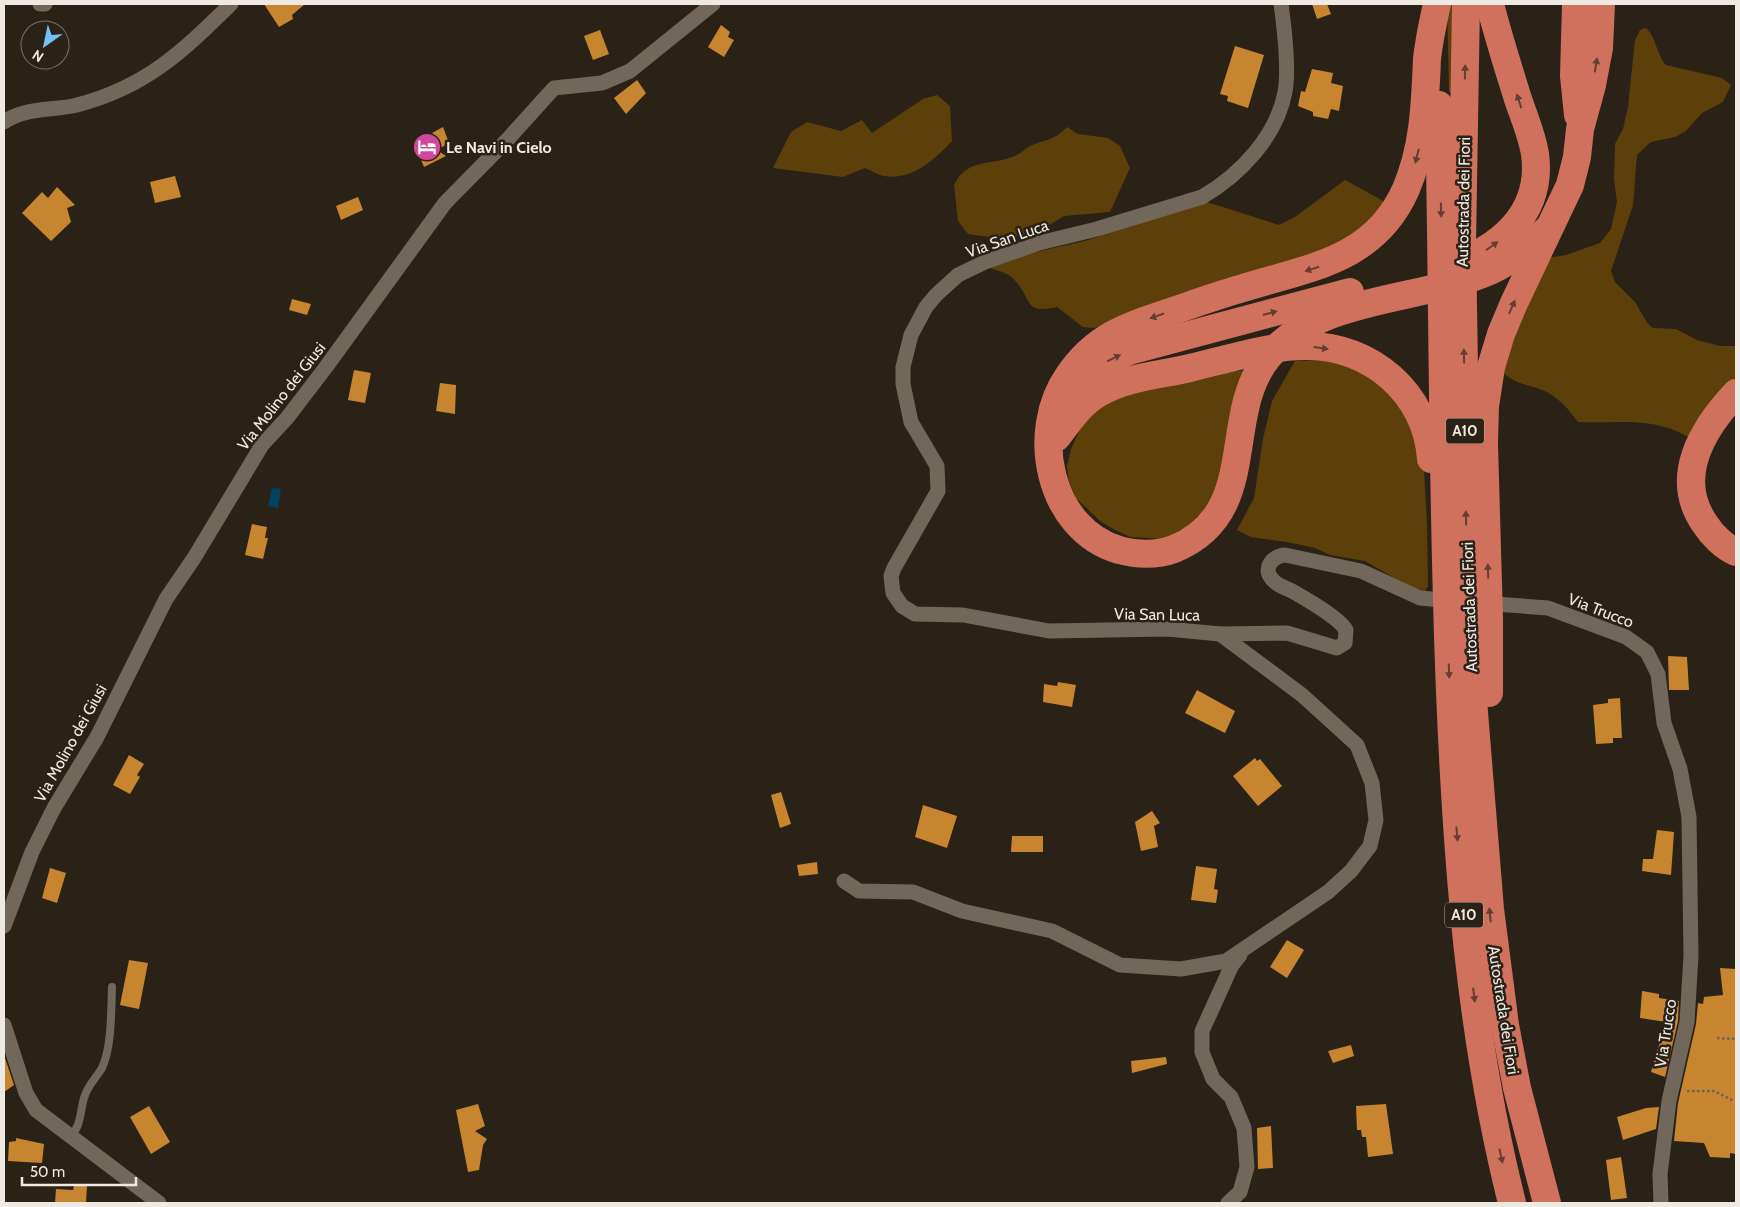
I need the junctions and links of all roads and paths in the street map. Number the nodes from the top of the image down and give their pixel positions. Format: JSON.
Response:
{"nodes":[{"id":1,"x":40,"y":4,"type":"edge"},
{"id":2,"x":45,"y":4,"type":"edge"},
{"id":3,"x":231,"y":4,"type":"edge"},
{"id":4,"x":714,"y":4,"type":"edge"},
{"id":5,"x":1281,"y":4,"type":"edge"},
{"id":6,"x":1437,"y":4,"type":"edge"},
{"id":7,"x":1466,"y":4,"type":"edge"},
{"id":8,"x":1490,"y":4,"type":"edge"},
{"id":9,"x":1576,"y":4,"type":"edge"},
{"id":10,"x":1601,"y":4,"type":"edge"},
{"id":11,"x":4,"y":122,"type":"edge"},
{"id":12,"x":1580,"y":129,"type":"junction"},
{"id":13,"x":1549,"y":228,"type":"junction"},
{"id":14,"x":1452,"y":245,"type":"junction"},
{"id":15,"x":1736,"y":393,"type":"edge"},
{"id":16,"x":1057,"y":437,"type":"junction"},
{"id":17,"x":1050,"y":465,"type":"junction"},
{"id":18,"x":1736,"y":552,"type":"edge"},
{"id":19,"x":1444,"y":554,"type":"junction"},
{"id":20,"x":1468,"y":620,"type":"junction"},
{"id":21,"x":1220,"y":634,"type":"junction"},
{"id":22,"x":844,"y":882,"type":"dead end"},
{"id":23,"x":4,"y":926,"type":"edge"},
{"id":24,"x":1250,"y":944,"type":"junction"},
{"id":25,"x":112,"y":987,"type":"dead end"},
{"id":26,"x":4,"y":1025,"type":"edge"},
{"id":27,"x":1717,"y":1038,"type":"dead end"},
{"id":28,"x":1736,"y":1039,"type":"edge"},
{"id":29,"x":1680,"y":1091,"type":"dead end"},
{"id":30,"x":1734,"y":1101,"type":"dead end"},
{"id":31,"x":70,"y":1137,"type":"junction"},
{"id":32,"x":158,"y":1203,"type":"edge"},
{"id":33,"x":1228,"y":1203,"type":"edge"},
{"id":34,"x":1512,"y":1203,"type":"edge"},
{"id":35,"x":1546,"y":1203,"type":"edge"},
{"id":36,"x":1661,"y":1203,"type":"edge"}],
"edges":[{"from":1,"to":2,"type":"street"},
{"from":3,"to":11,"type":"street"},
{"from":4,"to":23,"type":"street","name":"Via Molino dei Giusi"},
{"from":5,"to":21,"type":"street","name":"Via San Luca"},
{"from":6,"to":14,"type":"highway","name":"Autostrada dei Fiori","number":"A10","one_way":true},
{"from":6,"to":17,"type":"highway","one_way":true},
{"from":14,"to":7,"type":"highway","name":"Autostrada dei Fiori","number":"A10","one_way":true},
{"from":16,"to":8,"type":"highway","one_way":true},
{"from":9,"to":12,"type":"highway"},
{"from":12,"to":10,"type":"highway","one_way":true},
{"from":12,"to":13,"type":"highway"},
{"from":13,"to":17,"type":"highway"},
{"from":20,"to":13,"type":"highway","one_way":true},
{"from":14,"to":19,"type":"highway","name":"Autostrada dei Fiori","number":"A10"},
{"from":20,"to":14,"type":"highway","name":"Autostrada dei Fiori","number":"A10","one_way":true},
{"from":15,"to":18,"type":"highway"},
{"from":16,"to":17,"type":"highway"},
{"from":16,"to":19,"type":"highway","one_way":true},
{"from":19,"to":20,"type":"highway","name":"Autostrada dei Fiori","number":"A10"},
{"from":20,"to":34,"type":"highway","name":"Autostrada dei Fiori","number":"A10","one_way":true},
{"from":35,"to":20,"type":"highway","name":"Autostrada dei Fiori","number":"A10","one_way":true},
{"from":21,"to":24,"type":"street"},
{"from":21,"to":36,"type":"street","name":"Via Trucco"},
{"from":22,"to":24,"type":"street"},
{"from":24,"to":33,"type":"street"},
{"from":25,"to":31,"type":"lane"},
{"from":26,"to":31,"type":"street"},
{"from":27,"to":28,"type":"path"},
{"from":29,"to":30,"type":"path"},
{"from":31,"to":32,"type":"street"}]}
